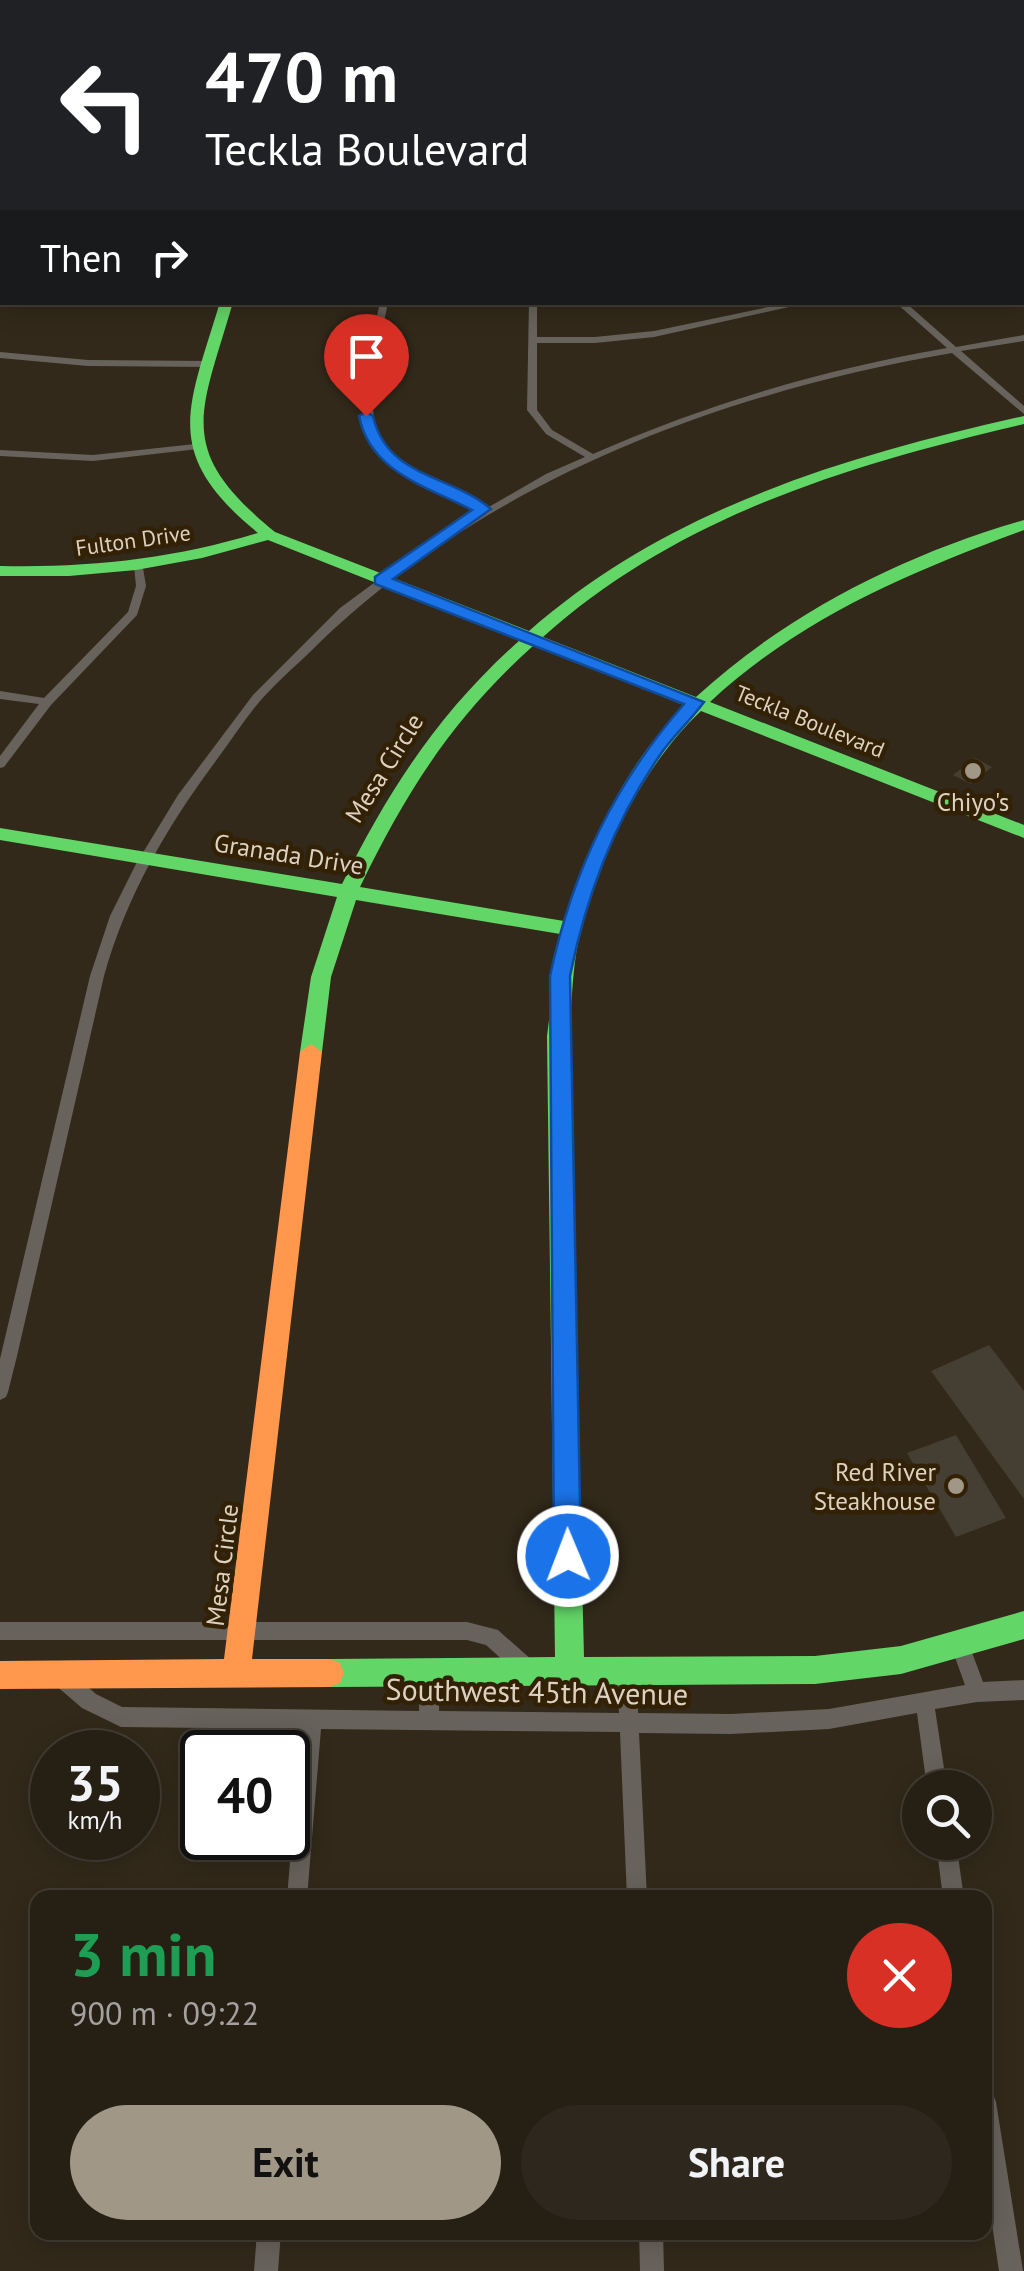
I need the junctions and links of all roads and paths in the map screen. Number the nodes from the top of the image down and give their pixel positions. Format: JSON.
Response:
{"nodes":[{"id":1,"x":226,"y":305,"type":"edge"},
{"id":2,"x":384,"y":305,"type":"edge"},
{"id":3,"x":534,"y":305,"type":"edge"},
{"id":4,"x":793,"y":305,"type":"edge"},
{"id":5,"x":901,"y":305,"type":"edge"},
{"id":6,"x":1024,"y":338,"type":"edge"},
{"id":7,"x":532,"y":340,"type":"junction"},
{"id":8,"x":953,"y":350,"type":"junction"},
{"id":9,"x":0,"y":355,"type":"edge"},
{"id":10,"x":210,"y":364,"type":"junction"},
{"id":11,"x":1024,"y":411,"type":"edge"},
{"id":12,"x":1024,"y":420,"type":"edge"},
{"id":13,"x":195,"y":447,"type":"junction"},
{"id":14,"x":0,"y":453,"type":"edge"},
{"id":15,"x":590,"y":456,"type":"junction"},
{"id":16,"x":483,"y":509,"type":"junction"},
{"id":17,"x":241,"y":516,"type":"junction"},
{"id":18,"x":1024,"y":525,"type":"edge"},
{"id":19,"x":269,"y":535,"type":"junction"},
{"id":20,"x":231,"y":548,"type":"junction"},
{"id":21,"x":138,"y":568,"type":"junction"},
{"id":22,"x":0,"y":572,"type":"edge"},
{"id":23,"x":381,"y":580,"type":"junction"},
{"id":24,"x":526,"y":637,"type":"junction"},
{"id":25,"x":0,"y":695,"type":"edge"},
{"id":26,"x":47,"y":702,"type":"junction"},
{"id":27,"x":695,"y":702,"type":"junction"},
{"id":28,"x":0,"y":764,"type":"edge"},
{"id":29,"x":1024,"y":832,"type":"edge"},
{"id":30,"x":0,"y":834,"type":"edge"},
{"id":31,"x":146,"y":859,"type":"junction"},
{"id":32,"x":348,"y":892,"type":"junction"},
{"id":33,"x":570,"y":928,"type":"junction"},
{"id":34,"x":0,"y":1392,"type":"edge"},
{"id":35,"x":1024,"y":1626,"type":"edge"},
{"id":36,"x":0,"y":1631,"type":"edge"},
{"id":37,"x":242,"y":1633,"type":"junction"},
{"id":38,"x":960,"y":1646,"type":"junction"},
{"id":39,"x":533,"y":1674,"type":"junction"},
{"id":40,"x":570,"y":1674,"type":"junction"},
{"id":41,"x":627,"y":1674,"type":"junction"},
{"id":42,"x":2,"y":1675,"type":"edge"},
{"id":43,"x":430,"y":1675,"type":"junction"},
{"id":44,"x":60,"y":1676,"type":"junction"},
{"id":45,"x":236,"y":1676,"type":"junction"},
{"id":46,"x":1024,"y":1690,"type":"edge"},
{"id":47,"x":977,"y":1692,"type":"junction"},
{"id":48,"x":0,"y":1700,"type":"edge"},
{"id":49,"x":925,"y":1704,"type":"junction"},
{"id":50,"x":312,"y":1719,"type":"junction"},
{"id":51,"x":429,"y":1719,"type":"junction"},
{"id":52,"x":629,"y":1722,"type":"junction"},
{"id":53,"x":934,"y":1770,"type":"edge"},
{"id":54,"x":949,"y":1860,"type":"edge"},
{"id":55,"x":298,"y":1890,"type":"edge"},
{"id":56,"x":636,"y":1890,"type":"edge"},
{"id":57,"x":953,"y":1890,"type":"edge"},
{"id":58,"x":992,"y":2148,"type":"edge"},
{"id":59,"x":268,"y":2240,"type":"edge"},
{"id":60,"x":650,"y":2240,"type":"edge"},
{"id":61,"x":266,"y":2271,"type":"edge"},
{"id":62,"x":652,"y":2271,"type":"edge"},
{"id":63,"x":1011,"y":2271,"type":"edge"}],
"edges":[{"from":1,"to":10,"type":"street"},
{"from":2,"to":16,"type":"street"},
{"from":3,"to":7,"type":"street"},
{"from":4,"to":7,"type":"street"},
{"from":5,"to":8,"type":"street"},
{"from":6,"to":8,"type":"street"},
{"from":7,"to":15,"type":"street"},
{"from":8,"to":11,"type":"street"},
{"from":8,"to":15,"type":"street"},
{"from":9,"to":10,"type":"street"},
{"from":10,"to":13,"type":"street"},
{"from":12,"to":24,"type":"street","name":"Mesa Circle"},
{"from":13,"to":14,"type":"street"},
{"from":13,"to":17,"type":"street","name":"Teckla Boulevard"},
{"from":15,"to":16,"type":"street"},
{"from":16,"to":23,"type":"street"},
{"from":17,"to":19,"type":"street","name":"Teckla Boulevard"},
{"from":17,"to":20,"type":"street"},
{"from":18,"to":27,"type":"street"},
{"from":19,"to":20,"type":"street","name":"Fulton Drive"},
{"from":19,"to":23,"type":"street","name":"Teckla Boulevard"},
{"from":20,"to":21,"type":"street","name":"Fulton Drive"},
{"from":21,"to":22,"type":"street","name":"Fulton Drive"},
{"from":21,"to":26,"type":"street"},
{"from":23,"to":24,"type":"street","name":"Teckla Boulevard"},
{"from":23,"to":31,"type":"street"},
{"from":24,"to":27,"type":"street","name":"Teckla Boulevard"},
{"from":24,"to":32,"type":"street","name":"Mesa Circle"},
{"from":25,"to":26,"type":"street"},
{"from":26,"to":28,"type":"street"},
{"from":27,"to":29,"type":"street","name":"Teckla Boulevard"},
{"from":27,"to":33,"type":"street"},
{"from":30,"to":31,"type":"street","name":"Granada Drive"},
{"from":31,"to":32,"type":"street","name":"Granada Drive"},
{"from":31,"to":34,"type":"street"},
{"from":32,"to":33,"type":"street","name":"Granada Drive"},
{"from":32,"to":37,"type":"street","name":"Mesa Circle"},
{"from":33,"to":40,"type":"street"},
{"from":35,"to":38,"type":"street","name":"Southwest 45th Avenue"},
{"from":36,"to":37,"type":"street","name":"Southwest 45th Avenue"},
{"from":37,"to":39,"type":"street","name":"Southwest 45th Avenue"},
{"from":37,"to":45,"type":"street","name":"Mesa Circle"},
{"from":38,"to":41,"type":"street","name":"Southwest 45th Avenue"},
{"from":38,"to":47,"type":"street"},
{"from":39,"to":40,"type":"street","name":"Southwest 45th Avenue"},
{"from":39,"to":43,"type":"street","name":"Southwest 45th Avenue"},
{"from":40,"to":41,"type":"street","name":"Southwest 45th Avenue"},
{"from":41,"to":52,"type":"street"},
{"from":42,"to":44,"type":"street","name":"Southwest 45th Avenue"},
{"from":42,"to":48,"type":"street"},
{"from":43,"to":45,"type":"street","name":"Southwest 45th Avenue"},
{"from":43,"to":51,"type":"street"},
{"from":44,"to":45,"type":"street","name":"Southwest 45th Avenue"},
{"from":44,"to":50,"type":"street","name":"Southwest 45th Avenue"},
{"from":46,"to":47,"type":"street","name":"Southwest 45th Avenue"},
{"from":47,"to":49,"type":"street","name":"Southwest 45th Avenue"},
{"from":49,"to":52,"type":"street","name":"Southwest 45th Avenue"},
{"from":49,"to":53,"type":"street"},
{"from":50,"to":51,"type":"street","name":"Southwest 45th Avenue"},
{"from":50,"to":55,"type":"street"},
{"from":51,"to":52,"type":"street","name":"Southwest 45th Avenue"},
{"from":52,"to":56,"type":"street"},
{"from":54,"to":57,"type":"street"},
{"from":58,"to":63,"type":"street"},
{"from":59,"to":61,"type":"street"},
{"from":60,"to":62,"type":"street"}]}
